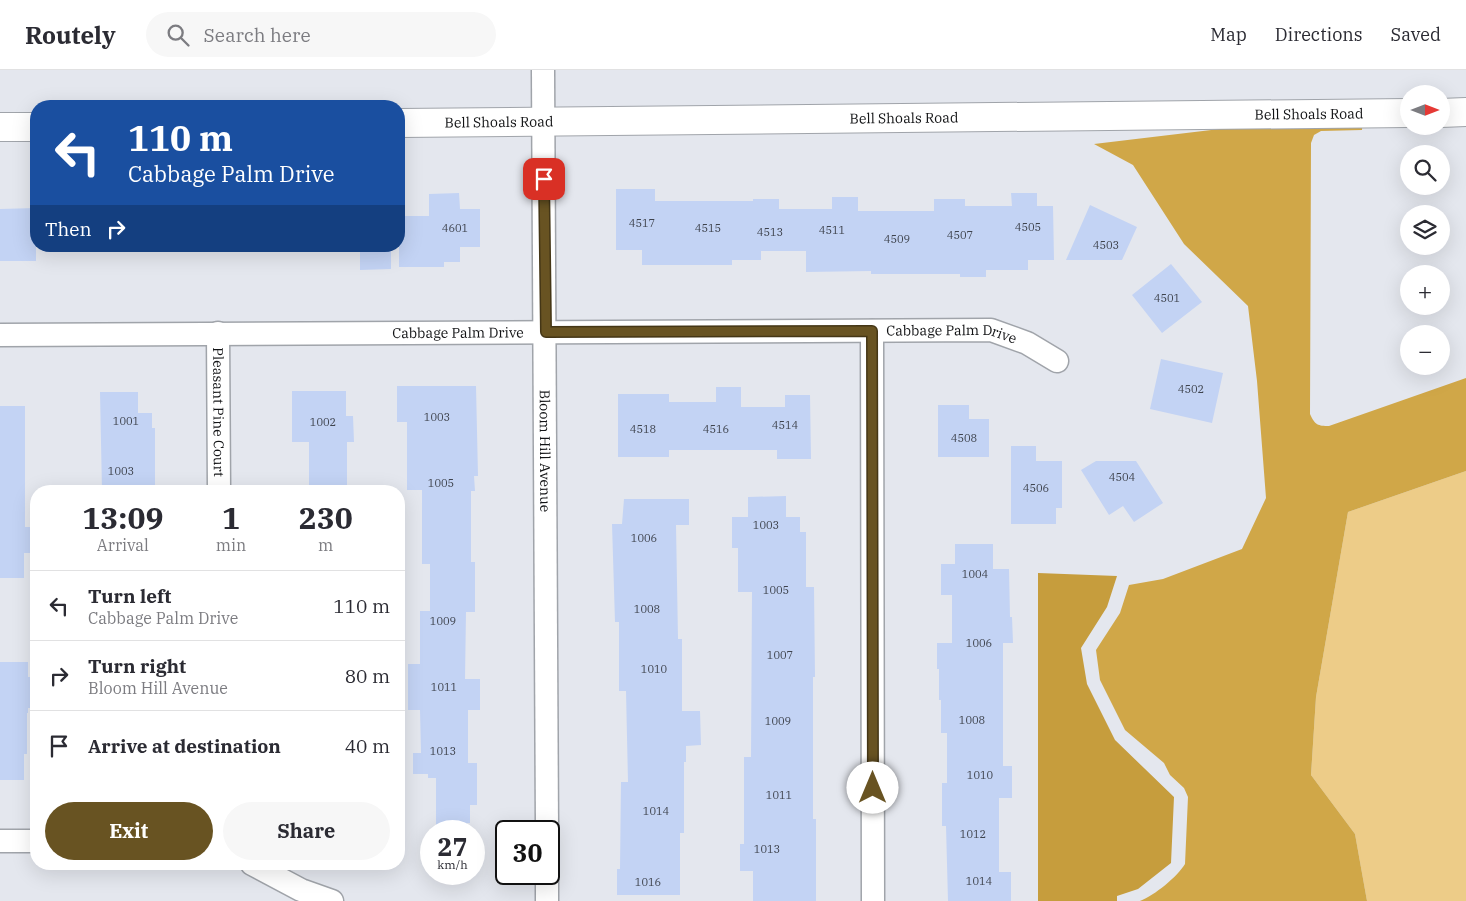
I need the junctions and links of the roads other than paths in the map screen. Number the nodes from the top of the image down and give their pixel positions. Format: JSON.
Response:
{"nodes":[{"id":1,"x":543,"y":70,"type":"edge"},
{"id":2,"x":1466,"y":112,"type":"edge"},
{"id":3,"x":1400,"y":113,"type":"edge"},
{"id":4,"x":1450,"y":113,"type":"edge"},
{"id":5,"x":543,"y":122,"type":"junction"},
{"id":6,"x":405,"y":123,"type":"edge"},
{"id":7,"x":0,"y":127,"type":"edge"},
{"id":8,"x":30,"y":127,"type":"edge"},
{"id":9,"x":872,"y":331,"type":"junction"},
{"id":10,"x":546,"y":332,"type":"junction"},
{"id":11,"x":218,"y":333,"type":"junction"},
{"id":12,"x":0,"y":335,"type":"edge"},
{"id":13,"x":1057,"y":361,"type":"dead end"},
{"id":14,"x":219,"y":485,"type":"edge"},
{"id":15,"x":547,"y":820,"type":"edge"},
{"id":16,"x":0,"y":841,"type":"edge"},
{"id":17,"x":30,"y":841,"type":"edge"},
{"id":18,"x":263,"y":870,"type":"edge"},
{"id":19,"x":547,"y":885,"type":"edge"},
{"id":20,"x":332,"y":901,"type":"edge"},
{"id":21,"x":547,"y":901,"type":"edge"},
{"id":22,"x":873,"y":901,"type":"edge"}],
"edges":[{"from":1,"to":5,"type":"street","name":"Bloom Hill Avenue"},
{"from":2,"to":4,"type":"main road"},
{"from":3,"to":5,"type":"main road","name":"Bell Shoals Road"},
{"from":5,"to":6,"type":"main road","name":"Bell Shoals Road"},
{"from":5,"to":10,"type":"street","name":"Bloom Hill Avenue"},
{"from":7,"to":8,"type":"main road"},
{"from":9,"to":10,"type":"street","name":"Cabbage Palm Drive"},
{"from":9,"to":13,"type":"street","name":"Cabbage Palm Drive"},
{"from":9,"to":22,"type":"street"},
{"from":10,"to":11,"type":"street","name":"Cabbage Palm Drive"},
{"from":10,"to":15,"type":"street","name":"Bloom Hill Avenue"},
{"from":11,"to":12,"type":"street","name":"Cabbage Palm Drive"},
{"from":11,"to":14,"type":"street","name":"Pleasant Pine Court"},
{"from":16,"to":17,"type":"street"},
{"from":18,"to":20,"type":"street"},
{"from":19,"to":21,"type":"street"}]}
